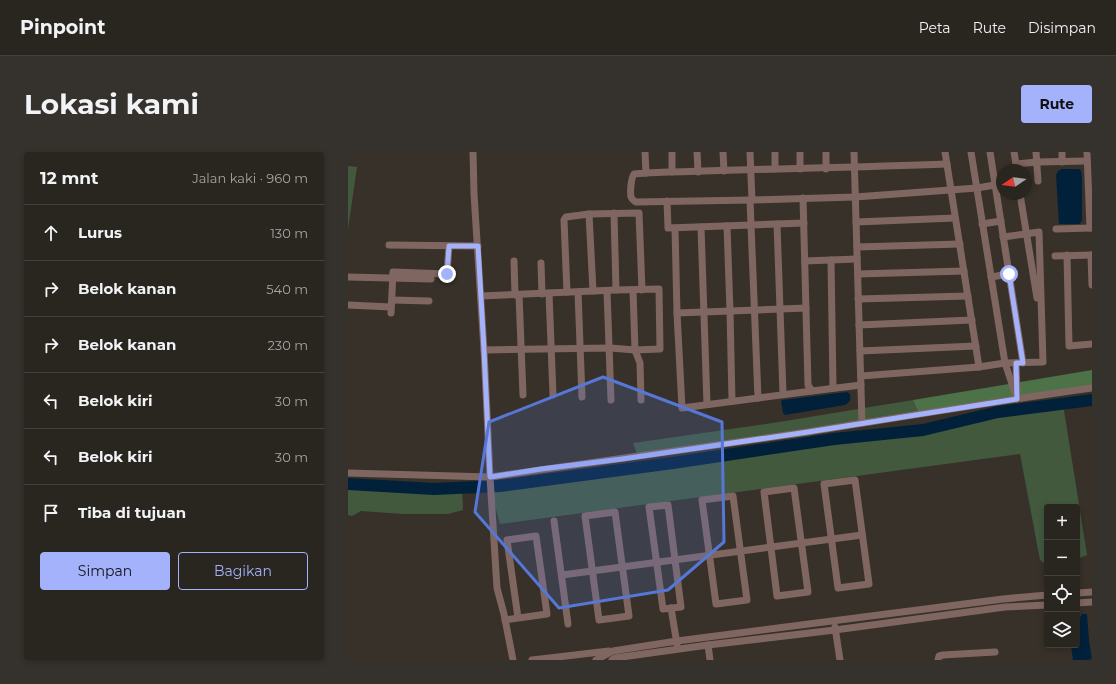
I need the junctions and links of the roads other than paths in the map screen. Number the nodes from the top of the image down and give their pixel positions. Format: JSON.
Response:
{"nodes":[{"id":1,"x":473,"y":152,"type":"edge"},
{"id":2,"x":645,"y":152,"type":"edge"},
{"id":3,"x":672,"y":152,"type":"edge"},
{"id":4,"x":697,"y":152,"type":"edge"},
{"id":5,"x":723,"y":152,"type":"edge"},
{"id":6,"x":750,"y":152,"type":"edge"},
{"id":7,"x":774,"y":152,"type":"edge"},
{"id":8,"x":800,"y":152,"type":"edge"},
{"id":9,"x":826,"y":152,"type":"edge"},
{"id":10,"x":854,"y":152,"type":"edge"},
{"id":11,"x":945,"y":152,"type":"edge"},
{"id":12,"x":972,"y":152,"type":"edge"},
{"id":13,"x":990,"y":152,"type":"edge"},
{"id":14,"x":1014,"y":152,"type":"edge"},
{"id":15,"x":1036,"y":152,"type":"edge"},
{"id":16,"x":1062,"y":152,"type":"edge"},
{"id":17,"x":1087,"y":152,"type":"edge"},
{"id":18,"x":1087,"y":161,"type":"junction"},
{"id":19,"x":1037,"y":162,"type":"junction"},
{"id":20,"x":1062,"y":162,"type":"junction"},
{"id":21,"x":947,"y":164,"type":"junction"},
{"id":22,"x":1016,"y":164,"type":"edge"},
{"id":23,"x":1029,"y":164,"type":"edge"},
{"id":24,"x":854,"y":168,"type":"junction"},
{"id":25,"x":750,"y":169,"type":"junction"},
{"id":26,"x":775,"y":169,"type":"junction"},
{"id":27,"x":800,"y":169,"type":"junction"},
{"id":28,"x":826,"y":169,"type":"junction"},
{"id":29,"x":724,"y":170,"type":"junction"},
{"id":30,"x":672,"y":172,"type":"junction"},
{"id":31,"x":698,"y":172,"type":"junction"},
{"id":32,"x":646,"y":173,"type":"junction"},
{"id":33,"x":1038,"y":181,"type":"dead end"},
{"id":34,"x":995,"y":185,"type":"junction"},
{"id":35,"x":977,"y":188,"type":"junction"},
{"id":36,"x":951,"y":190,"type":"junction"},
{"id":37,"x":855,"y":197,"type":"junction"},
{"id":38,"x":803,"y":198,"type":"junction"},
{"id":39,"x":751,"y":200,"type":"junction"},
{"id":40,"x":1021,"y":200,"type":"edge"},
{"id":41,"x":666,"y":201,"type":"junction"},
{"id":42,"x":614,"y":213,"type":"junction"},
{"id":43,"x":589,"y":214,"type":"junction"},
{"id":44,"x":956,"y":218,"type":"junction"},
{"id":45,"x":1001,"y":221,"type":"junction"},
{"id":46,"x":856,"y":222,"type":"junction"},
{"id":47,"x":804,"y":223,"type":"junction"},
{"id":48,"x":778,"y":224,"type":"junction"},
{"id":49,"x":982,"y":224,"type":"junction"},
{"id":50,"x":751,"y":225,"type":"junction"},
{"id":51,"x":727,"y":226,"type":"junction"},
{"id":52,"x":701,"y":227,"type":"junction"},
{"id":53,"x":675,"y":228,"type":"junction"},
{"id":54,"x":1091,"y":228,"type":"edge"},
{"id":55,"x":1056,"y":229,"type":"dead end"},
{"id":56,"x":1027,"y":234,"type":"junction"},
{"id":57,"x":1003,"y":237,"type":"junction"},
{"id":58,"x":960,"y":244,"type":"junction"},
{"id":59,"x":389,"y":245,"type":"dead end"},
{"id":60,"x":449,"y":246,"type":"junction"},
{"id":61,"x":478,"y":246,"type":"junction"},
{"id":62,"x":857,"y":248,"type":"junction"},
{"id":63,"x":1092,"y":255,"type":"edge"},
{"id":64,"x":1056,"y":256,"type":"dead end"},
{"id":65,"x":1067,"y":256,"type":"junction"},
{"id":66,"x":857,"y":259,"type":"junction"},
{"id":67,"x":831,"y":260,"type":"junction"},
{"id":68,"x":514,"y":261,"type":"dead end"},
{"id":69,"x":805,"y":261,"type":"junction"},
{"id":70,"x":541,"y":263,"type":"dead end"},
{"id":71,"x":964,"y":271,"type":"junction"},
{"id":72,"x":858,"y":274,"type":"junction"},
{"id":73,"x":1009,"y":274,"type":"junction"},
{"id":74,"x":348,"y":277,"type":"edge"},
{"id":75,"x":991,"y":277,"type":"junction"},
{"id":76,"x":393,"y":278,"type":"junction"},
{"id":77,"x":431,"y":279,"type":"dead end"},
{"id":78,"x":1092,"y":285,"type":"edge"},
{"id":79,"x":616,"y":290,"type":"junction"},
{"id":80,"x":633,"y":290,"type":"junction"},
{"id":81,"x":642,"y":290,"type":"junction"},
{"id":82,"x":592,"y":291,"type":"junction"},
{"id":83,"x":607,"y":291,"type":"junction"},
{"id":84,"x":567,"y":292,"type":"junction"},
{"id":85,"x":578,"y":292,"type":"junction"},
{"id":86,"x":545,"y":293,"type":"junction"},
{"id":87,"x":517,"y":295,"type":"junction"},
{"id":88,"x":481,"y":296,"type":"junction"},
{"id":89,"x":968,"y":296,"type":"junction"},
{"id":90,"x":858,"y":299,"type":"junction"},
{"id":91,"x":429,"y":301,"type":"dead end"},
{"id":92,"x":348,"y":305,"type":"edge"},
{"id":93,"x":391,"y":306,"type":"junction"},
{"id":94,"x":806,"y":308,"type":"junction"},
{"id":95,"x":780,"y":309,"type":"junction"},
{"id":96,"x":754,"y":310,"type":"junction"},
{"id":97,"x":730,"y":311,"type":"junction"},
{"id":98,"x":703,"y":312,"type":"junction"},
{"id":99,"x":677,"y":313,"type":"junction"},
{"id":100,"x":972,"y":320,"type":"junction"},
{"id":101,"x":859,"y":325,"type":"junction"},
{"id":102,"x":1042,"y":329,"type":"junction"},
{"id":103,"x":1092,"y":344,"type":"edge"},
{"id":104,"x":976,"y":346,"type":"junction"},
{"id":105,"x":580,"y":348,"type":"junction"},
{"id":106,"x":610,"y":348,"type":"junction"},
{"id":107,"x":551,"y":349,"type":"junction"},
{"id":108,"x":484,"y":350,"type":"junction"},
{"id":109,"x":521,"y":350,"type":"junction"},
{"id":110,"x":635,"y":350,"type":"junction"},
{"id":111,"x":860,"y":351,"type":"junction"},
{"id":112,"x":1005,"y":363,"type":"junction"},
{"id":113,"x":1019,"y":363,"type":"junction"},
{"id":114,"x":979,"y":367,"type":"junction"},
{"id":115,"x":861,"y":376,"type":"junction"},
{"id":116,"x":861,"y":385,"type":"junction"},
{"id":117,"x":833,"y":388,"type":"junction"},
{"id":118,"x":1092,"y":388,"type":"edge"},
{"id":119,"x":812,"y":391,"type":"junction"},
{"id":120,"x":783,"y":394,"type":"junction"},
{"id":121,"x":523,"y":395,"type":"dead end"},
{"id":122,"x":553,"y":396,"type":"dead end"},
{"id":123,"x":582,"y":397,"type":"dead end"},
{"id":124,"x":758,"y":398,"type":"junction"},
{"id":125,"x":1017,"y":399,"type":"junction"},
{"id":126,"x":612,"y":400,"type":"dead end"},
{"id":127,"x":641,"y":400,"type":"dead end"},
{"id":128,"x":732,"y":401,"type":"junction"},
{"id":129,"x":707,"y":404,"type":"junction"},
{"id":130,"x":862,"y":423,"type":"junction"},
{"id":131,"x":348,"y":473,"type":"edge"},
{"id":132,"x":490,"y":479,"type":"junction"},
{"id":133,"x":554,"y":521,"type":"dead end"},
{"id":134,"x":862,"y":535,"type":"junction"},
{"id":135,"x":832,"y":539,"type":"junction"},
{"id":136,"x":801,"y":543,"type":"junction"},
{"id":137,"x":771,"y":547,"type":"junction"},
{"id":138,"x":740,"y":551,"type":"junction"},
{"id":139,"x":710,"y":555,"type":"junction"},
{"id":140,"x":675,"y":560,"type":"junction"},
{"id":141,"x":657,"y":562,"type":"junction"},
{"id":142,"x":622,"y":567,"type":"junction"},
{"id":143,"x":592,"y":571,"type":"junction"},
{"id":144,"x":562,"y":575,"type":"junction"},
{"id":145,"x":1092,"y":592,"type":"edge"},
{"id":146,"x":1080,"y":593,"type":"edge"},
{"id":147,"x":1044,"y":596,"type":"edge"},
{"id":148,"x":1092,"y":602,"type":"edge"},
{"id":149,"x":1080,"y":603,"type":"edge"},
{"id":150,"x":1044,"y":605,"type":"edge"},
{"id":151,"x":672,"y":608,"type":"junction"},
{"id":152,"x":518,"y":618,"type":"junction"},
{"id":153,"x":505,"y":620,"type":"junction"},
{"id":154,"x":834,"y":622,"type":"junction"},
{"id":155,"x":568,"y":624,"type":"dead end"},
{"id":156,"x":835,"y":630,"type":"junction"},
{"id":157,"x":708,"y":644,"type":"junction"},
{"id":158,"x":677,"y":645,"type":"junction"},
{"id":159,"x":613,"y":651,"type":"junction"},
{"id":160,"x":995,"y":652,"type":"dead end"},
{"id":161,"x":568,"y":658,"type":"edge"},
{"id":162,"x":512,"y":660,"type":"edge"},
{"id":163,"x":532,"y":660,"type":"edge"},
{"id":164,"x":596,"y":660,"type":"edge"},
{"id":165,"x":612,"y":660,"type":"edge"},
{"id":166,"x":710,"y":660,"type":"edge"},
{"id":167,"x":840,"y":660,"type":"edge"},
{"id":168,"x":938,"y":660,"type":"edge"}],
"edges":[{"from":1,"to":61,"type":"street"},
{"from":2,"to":32,"type":"street"},
{"from":3,"to":30,"type":"street"},
{"from":4,"to":31,"type":"street"},
{"from":5,"to":29,"type":"street"},
{"from":6,"to":25,"type":"street"},
{"from":7,"to":26,"type":"street"},
{"from":8,"to":27,"type":"street"},
{"from":9,"to":28,"type":"street"},
{"from":10,"to":24,"type":"street"},
{"from":11,"to":21,"type":"street"},
{"from":12,"to":35,"type":"street"},
{"from":13,"to":34,"type":"street"},
{"from":14,"to":22,"type":"street"},
{"from":15,"to":19,"type":"street"},
{"from":16,"to":20,"type":"street"},
{"from":17,"to":18,"type":"street"},
{"from":18,"to":20,"type":"street"},
{"from":18,"to":54,"type":"street"},
{"from":19,"to":20,"type":"street"},
{"from":19,"to":23,"type":"street"},
{"from":19,"to":33,"type":"street"},
{"from":21,"to":24,"type":"street"},
{"from":21,"to":36,"type":"street"},
{"from":24,"to":28,"type":"street"},
{"from":24,"to":37,"type":"street"},
{"from":25,"to":26,"type":"street"},
{"from":25,"to":29,"type":"street"},
{"from":25,"to":39,"type":"street"},
{"from":26,"to":27,"type":"street"},
{"from":27,"to":28,"type":"street"},
{"from":29,"to":31,"type":"street"},
{"from":30,"to":31,"type":"street"},
{"from":30,"to":32,"type":"street"},
{"from":32,"to":41,"type":"street"},
{"from":34,"to":35,"type":"street"},
{"from":34,"to":45,"type":"street"},
{"from":35,"to":36,"type":"street"},
{"from":35,"to":49,"type":"street"},
{"from":36,"to":37,"type":"street"},
{"from":36,"to":44,"type":"street"},
{"from":37,"to":38,"type":"street"},
{"from":37,"to":46,"type":"street"},
{"from":38,"to":39,"type":"street"},
{"from":38,"to":47,"type":"street"},
{"from":39,"to":41,"type":"street"},
{"from":39,"to":50,"type":"street"},
{"from":40,"to":56,"type":"street"},
{"from":41,"to":53,"type":"street"},
{"from":42,"to":43,"type":"street"},
{"from":42,"to":79,"type":"street"},
{"from":42,"to":81,"type":"street"},
{"from":43,"to":82,"type":"street"},
{"from":43,"to":84,"type":"street"},
{"from":44,"to":46,"type":"street"},
{"from":44,"to":58,"type":"street"},
{"from":45,"to":49,"type":"street"},
{"from":45,"to":57,"type":"street"},
{"from":46,"to":62,"type":"street"},
{"from":47,"to":48,"type":"street"},
{"from":47,"to":69,"type":"street"},
{"from":48,"to":50,"type":"street"},
{"from":48,"to":95,"type":"street"},
{"from":49,"to":75,"type":"street"},
{"from":50,"to":51,"type":"street"},
{"from":50,"to":96,"type":"street"},
{"from":51,"to":52,"type":"street"},
{"from":51,"to":97,"type":"street"},
{"from":52,"to":53,"type":"street"},
{"from":52,"to":98,"type":"street"},
{"from":53,"to":99,"type":"street"},
{"from":54,"to":55,"type":"street"},
{"from":56,"to":57,"type":"street"},
{"from":56,"to":102,"type":"street"},
{"from":56,"to":102,"type":"street"},
{"from":57,"to":73,"type":"street"},
{"from":58,"to":62,"type":"street"},
{"from":58,"to":71,"type":"street"},
{"from":59,"to":60,"type":"street"},
{"from":60,"to":61,"type":"street"},
{"from":60,"to":76,"type":"street"},
{"from":61,"to":88,"type":"street"},
{"from":62,"to":66,"type":"street"},
{"from":63,"to":65,"type":"street"},
{"from":63,"to":78,"type":"street"},
{"from":64,"to":65,"type":"street"},
{"from":65,"to":103,"type":"street"},
{"from":66,"to":67,"type":"street"},
{"from":66,"to":72,"type":"street"},
{"from":67,"to":69,"type":"street"},
{"from":67,"to":117,"type":"street"},
{"from":68,"to":87,"type":"street"},
{"from":69,"to":94,"type":"street"},
{"from":70,"to":86,"type":"street"},
{"from":71,"to":72,"type":"street"},
{"from":71,"to":89,"type":"street"},
{"from":72,"to":90,"type":"street"},
{"from":73,"to":75,"type":"street"},
{"from":73,"to":113,"type":"street"},
{"from":74,"to":76,"type":"street"},
{"from":75,"to":112,"type":"street"},
{"from":76,"to":77,"type":"street"},
{"from":76,"to":93,"type":"street"},
{"from":79,"to":80,"type":"street"},
{"from":79,"to":83,"type":"street"},
{"from":80,"to":81,"type":"street"},
{"from":80,"to":110,"type":"street"},
{"from":81,"to":110,"type":"street"},
{"from":82,"to":83,"type":"street"},
{"from":82,"to":85,"type":"street"},
{"from":83,"to":106,"type":"street"},
{"from":84,"to":85,"type":"street"},
{"from":84,"to":86,"type":"street"},
{"from":85,"to":105,"type":"street"},
{"from":86,"to":87,"type":"street"},
{"from":86,"to":107,"type":"street"},
{"from":87,"to":88,"type":"street"},
{"from":87,"to":109,"type":"street"},
{"from":88,"to":108,"type":"street"},
{"from":89,"to":90,"type":"street"},
{"from":89,"to":100,"type":"street"},
{"from":90,"to":101,"type":"street"},
{"from":91,"to":93,"type":"street"},
{"from":92,"to":93,"type":"street"},
{"from":94,"to":95,"type":"street"},
{"from":94,"to":119,"type":"street"},
{"from":95,"to":96,"type":"street"},
{"from":95,"to":120,"type":"street"},
{"from":96,"to":97,"type":"street"},
{"from":96,"to":124,"type":"street"},
{"from":97,"to":98,"type":"street"},
{"from":97,"to":128,"type":"street"},
{"from":98,"to":99,"type":"street"},
{"from":98,"to":129,"type":"street"},
{"from":99,"to":129,"type":"street"},
{"from":100,"to":101,"type":"street"},
{"from":100,"to":104,"type":"street"},
{"from":101,"to":111,"type":"street"},
{"from":102,"to":113,"type":"street"},
{"from":104,"to":111,"type":"street"},
{"from":104,"to":114,"type":"street"},
{"from":105,"to":106,"type":"street"},
{"from":105,"to":107,"type":"street"},
{"from":105,"to":123,"type":"street"},
{"from":106,"to":110,"type":"street"},
{"from":106,"to":126,"type":"street"},
{"from":107,"to":109,"type":"street"},
{"from":107,"to":122,"type":"street"},
{"from":108,"to":109,"type":"street"},
{"from":108,"to":132,"type":"street"},
{"from":109,"to":121,"type":"street"},
{"from":110,"to":127,"type":"street"},
{"from":111,"to":115,"type":"street"},
{"from":112,"to":113,"type":"street"},
{"from":112,"to":114,"type":"street"},
{"from":112,"to":125,"type":"street"},
{"from":113,"to":125,"type":"street"},
{"from":114,"to":115,"type":"street"},
{"from":115,"to":116,"type":"street"},
{"from":116,"to":117,"type":"street"},
{"from":116,"to":130,"type":"street"},
{"from":117,"to":119,"type":"street"},
{"from":118,"to":125,"type":"street"},
{"from":119,"to":120,"type":"street"},
{"from":120,"to":124,"type":"street"},
{"from":124,"to":128,"type":"street"},
{"from":125,"to":130,"type":"street"},
{"from":128,"to":129,"type":"street"},
{"from":130,"to":132,"type":"street"},
{"from":131,"to":132,"type":"street"},
{"from":132,"to":153,"type":"street"},
{"from":133,"to":144,"type":"street"},
{"from":134,"to":135,"type":"street"},
{"from":134,"to":135,"type":"street"},
{"from":134,"to":135,"type":"street"},
{"from":135,"to":136,"type":"street"},
{"from":136,"to":137,"type":"street"},
{"from":136,"to":137,"type":"street"},
{"from":136,"to":137,"type":"street"},
{"from":137,"to":138,"type":"street"},
{"from":138,"to":139,"type":"street"},
{"from":138,"to":139,"type":"street"},
{"from":138,"to":139,"type":"street"},
{"from":139,"to":140,"type":"street"},
{"from":140,"to":141,"type":"street"},
{"from":140,"to":141,"type":"street"},
{"from":140,"to":151,"type":"street"},
{"from":141,"to":142,"type":"street"},
{"from":141,"to":151,"type":"street"},
{"from":142,"to":143,"type":"street"},
{"from":142,"to":143,"type":"street"},
{"from":142,"to":143,"type":"street"},
{"from":143,"to":144,"type":"street"},
{"from":144,"to":155,"type":"street"},
{"from":145,"to":146,"type":"street"},
{"from":147,"to":154,"type":"street"},
{"from":148,"to":149,"type":"street"},
{"from":150,"to":156,"type":"street"},
{"from":151,"to":158,"type":"street"},
{"from":152,"to":152,"type":"street"},
{"from":152,"to":153,"type":"street"},
{"from":153,"to":162,"type":"street"},
{"from":154,"to":156,"type":"street"},
{"from":154,"to":158,"type":"street"},
{"from":156,"to":157,"type":"street"},
{"from":156,"to":167,"type":"street"},
{"from":157,"to":158,"type":"street"},
{"from":157,"to":166,"type":"street"},
{"from":158,"to":159,"type":"street"},
{"from":158,"to":165,"type":"street"},
{"from":159,"to":161,"type":"street"},
{"from":159,"to":164,"type":"street"},
{"from":160,"to":168,"type":"street"},
{"from":161,"to":163,"type":"street"}]}
